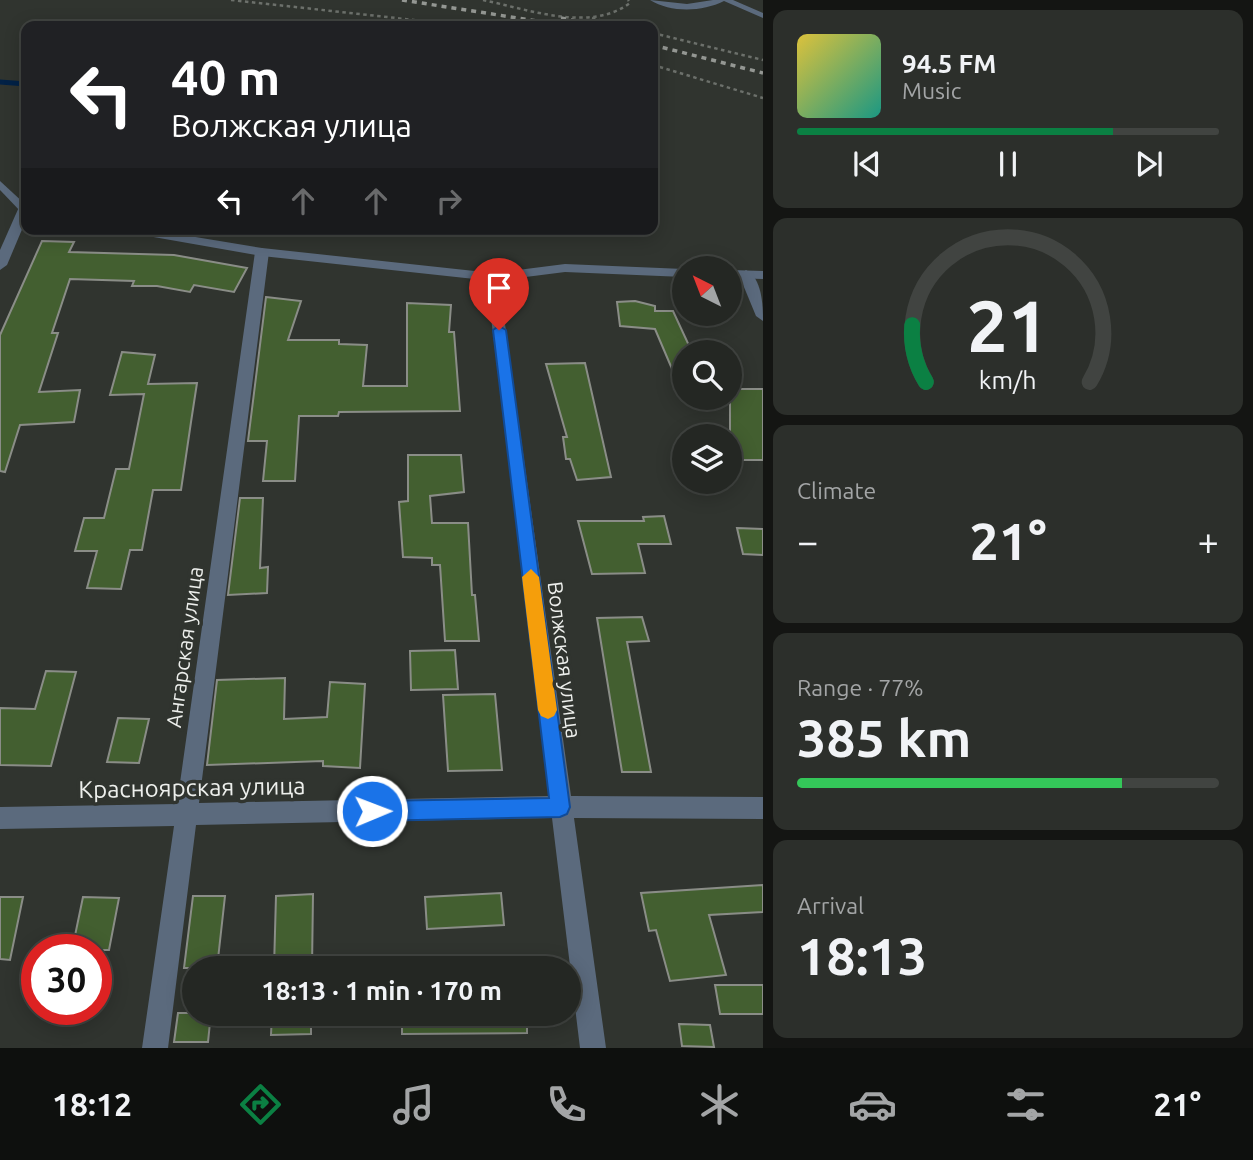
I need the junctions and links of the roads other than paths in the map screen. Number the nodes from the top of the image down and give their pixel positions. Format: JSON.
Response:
{"nodes":[{"id":1,"x":654,"y":0,"type":"edge"},
{"id":2,"x":720,"y":0,"type":"edge"},
{"id":3,"x":727,"y":0,"type":"edge"},
{"id":4,"x":763,"y":16,"type":"edge"},
{"id":5,"x":0,"y":184,"type":"edge"},
{"id":6,"x":21,"y":206,"type":"edge"},
{"id":7,"x":21,"y":219,"type":"edge"},
{"id":8,"x":161,"y":235,"type":"edge"},
{"id":9,"x":262,"y":252,"type":"junction"},
{"id":10,"x":0,"y":265,"type":"edge"},
{"id":11,"x":672,"y":272,"type":"edge"},
{"id":12,"x":742,"y":275,"type":"edge"},
{"id":13,"x":746,"y":275,"type":"junction"},
{"id":14,"x":763,"y":275,"type":"edge"},
{"id":15,"x":493,"y":277,"type":"junction"},
{"id":16,"x":763,"y":316,"type":"edge"},
{"id":17,"x":560,"y":807,"type":"junction"},
{"id":18,"x":763,"y":808,"type":"edge"},
{"id":19,"x":184,"y":815,"type":"junction"},
{"id":20,"x":0,"y":818,"type":"edge"},
{"id":21,"x":155,"y":1048,"type":"edge"},
{"id":22,"x":593,"y":1048,"type":"edge"}],
"edges":[{"from":1,"to":2,"type":"lane"},
{"from":3,"to":4,"type":"lane"},
{"from":5,"to":6,"type":"lane"},
{"from":7,"to":10,"type":"street"},
{"from":8,"to":9,"type":"lane"},
{"from":9,"to":15,"type":"lane"},
{"from":9,"to":19,"type":"street","name":"Ангарская улица"},
{"from":11,"to":15,"type":"lane"},
{"from":12,"to":13,"type":"lane"},
{"from":13,"to":14,"type":"lane"},
{"from":13,"to":16,"type":"street"},
{"from":15,"to":17,"type":"street","name":"Волжская улица"},
{"from":17,"to":18,"type":"street","name":"Красноярская улица"},
{"from":17,"to":19,"type":"street","name":"Красноярская улица"},
{"from":17,"to":22,"type":"street","name":"Волжская улица"},
{"from":19,"to":20,"type":"street","name":"Красноярская улица"},
{"from":19,"to":21,"type":"street","name":"Ангарская улица"}]}
